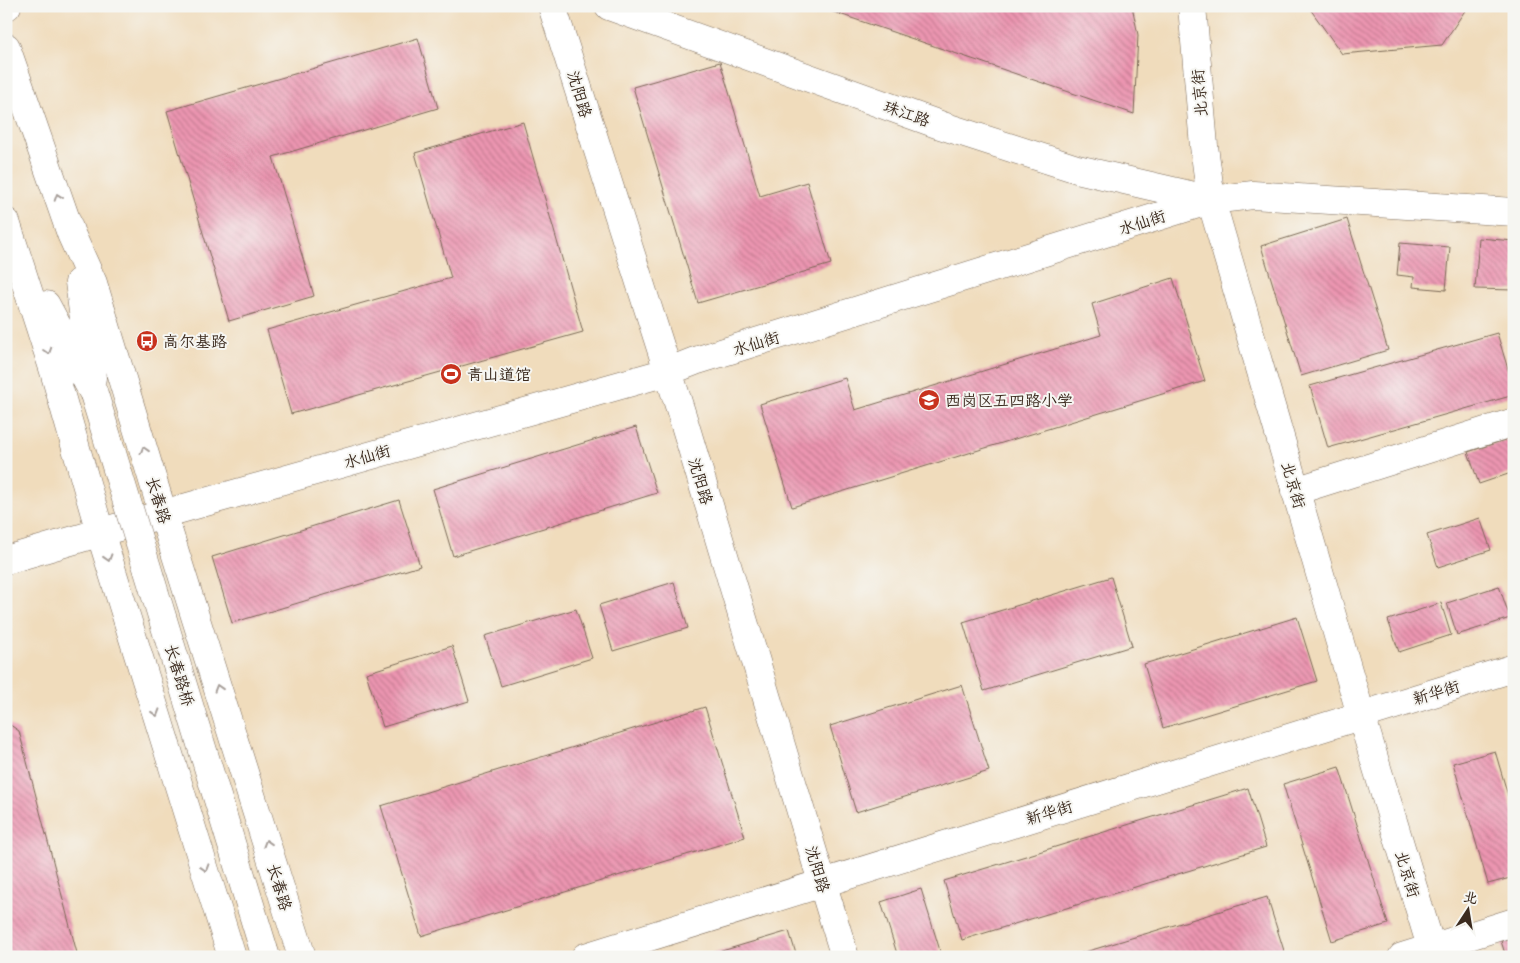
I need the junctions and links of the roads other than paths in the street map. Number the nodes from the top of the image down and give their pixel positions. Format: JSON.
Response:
{"nodes":[{"id":1,"x":552,"y":6,"type":"edge"},
{"id":2,"x":609,"y":6,"type":"edge"},
{"id":3,"x":1192,"y":6,"type":"edge"},
{"id":4,"x":6,"y":47,"type":"edge"},
{"id":5,"x":1211,"y":200,"type":"junction"},
{"id":6,"x":1514,"y":212,"type":"edge"},
{"id":7,"x":6,"y":222,"type":"edge"},
{"id":8,"x":71,"y":234,"type":"junction"},
{"id":9,"x":16,"y":252,"type":"junction"},
{"id":10,"x":667,"y":372,"type":"junction"},
{"id":11,"x":94,"y":394,"type":"junction"},
{"id":12,"x":1514,"y":422,"type":"edge"},
{"id":13,"x":1295,"y":491,"type":"junction"},
{"id":14,"x":163,"y":514,"type":"junction"},
{"id":15,"x":100,"y":532,"type":"junction"},
{"id":16,"x":6,"y":560,"type":"edge"},
{"id":17,"x":1514,"y":668,"type":"edge"},
{"id":18,"x":1361,"y":715,"type":"junction"},
{"id":19,"x":822,"y":882,"type":"junction"},
{"id":20,"x":1514,"y":922,"type":"edge"},
{"id":21,"x":1432,"y":952,"type":"edge"},
{"id":22,"x":232,"y":957,"type":"edge"},
{"id":23,"x":266,"y":957,"type":"edge"},
{"id":24,"x":302,"y":957,"type":"edge"},
{"id":25,"x":585,"y":957,"type":"edge"},
{"id":26,"x":846,"y":957,"type":"edge"},
{"id":27,"x":1402,"y":957,"type":"edge"}],
"edges":[{"from":1,"to":10,"type":"street","name":"沈阳路"},
{"from":2,"to":5,"type":"street","name":"珠江路"},
{"from":3,"to":5,"type":"street","name":"北京街"},
{"from":8,"to":4,"type":"street","name":"长春路","one_way":true},
{"from":5,"to":6,"type":"street","name":"水仙街"},
{"from":5,"to":10,"type":"street","name":"水仙街"},
{"from":5,"to":13,"type":"street","name":"北京街"},
{"from":7,"to":9,"type":"street"},
{"from":8,"to":11,"type":"street"},
{"from":14,"to":8,"type":"street","name":"长春路","one_way":true},
{"from":9,"to":11,"type":"street"},
{"from":9,"to":15,"type":"street","one_way":true},
{"from":10,"to":14,"type":"street","name":"水仙街"},
{"from":10,"to":19,"type":"street","name":"沈阳路"},
{"from":11,"to":23,"type":"street","name":"长春路桥","bridge":true},
{"from":12,"to":13,"type":"street"},
{"from":13,"to":18,"type":"street","name":"北京街"},
{"from":14,"to":15,"type":"street","name":"水仙街"},
{"from":24,"to":14,"type":"street","name":"长春路","one_way":true},
{"from":15,"to":16,"type":"street","name":"水仙街"},
{"from":15,"to":22,"type":"street","one_way":true},
{"from":17,"to":18,"type":"street","name":"新华街"},
{"from":18,"to":19,"type":"street","name":"新华街"},
{"from":18,"to":21,"type":"street","name":"北京街"},
{"from":19,"to":25,"type":"street","name":"新华街"},
{"from":19,"to":26,"type":"street","name":"沈阳路"},
{"from":20,"to":21,"type":"street"},
{"from":21,"to":27,"type":"street"}]}
